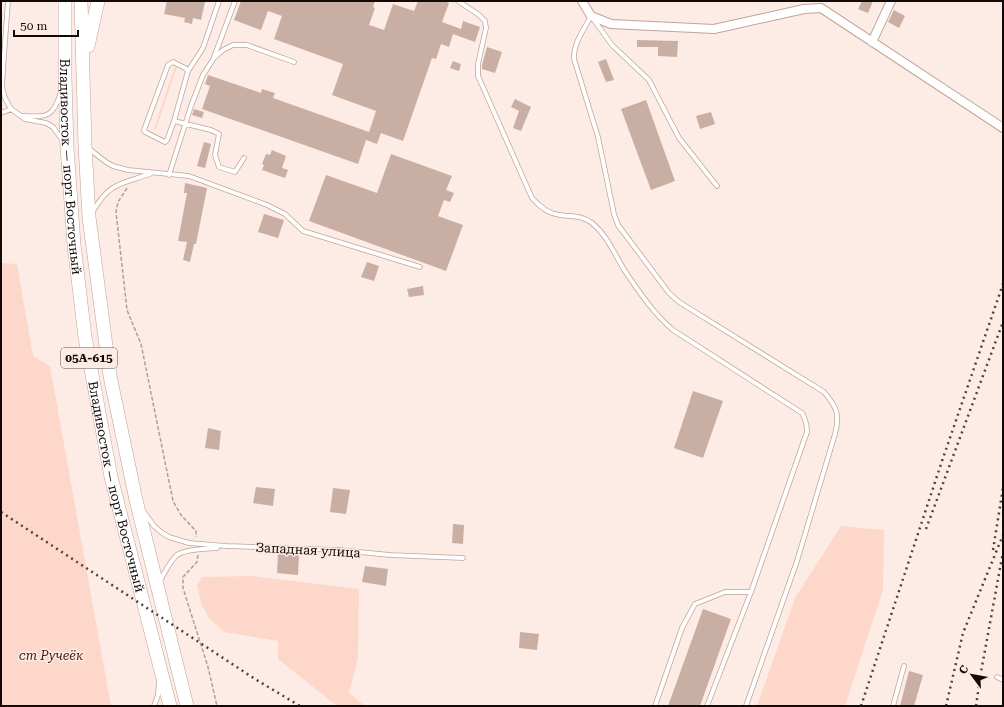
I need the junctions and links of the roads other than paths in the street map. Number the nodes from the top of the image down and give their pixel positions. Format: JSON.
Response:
{"nodes":[{"id":1,"x":8,"y":1,"type":"edge"},
{"id":2,"x":65,"y":1,"type":"edge"},
{"id":3,"x":81,"y":1,"type":"edge"},
{"id":4,"x":98,"y":1,"type":"edge"},
{"id":5,"x":218,"y":1,"type":"edge"},
{"id":6,"x":235,"y":1,"type":"edge"},
{"id":7,"x":458,"y":1,"type":"edge"},
{"id":8,"x":582,"y":1,"type":"edge"},
{"id":9,"x":891,"y":1,"type":"edge"},
{"id":10,"x":591,"y":16,"type":"junction"},
{"id":11,"x":872,"y":42,"type":"junction"},
{"id":12,"x":214,"y":58,"type":"junction"},
{"id":13,"x":294,"y":62,"type":"dead end"},
{"id":14,"x":84,"y":68,"type":"junction"},
{"id":15,"x":188,"y":71,"type":"junction"},
{"id":16,"x":65,"y":78,"type":"junction"},
{"id":17,"x":11,"y":109,"type":"junction"},
{"id":18,"x":1,"y":113,"type":"edge"},
{"id":19,"x":21,"y":116,"type":"junction"},
{"id":20,"x":174,"y":121,"type":"junction"},
{"id":21,"x":185,"y":124,"type":"junction"},
{"id":22,"x":1003,"y":128,"type":"edge"},
{"id":23,"x":85,"y":145,"type":"junction"},
{"id":24,"x":66,"y":146,"type":"junction"},
{"id":25,"x":244,"y":158,"type":"dead end"},
{"id":26,"x":152,"y":173,"type":"junction"},
{"id":27,"x":169,"y":175,"type":"junction"},
{"id":28,"x":717,"y":186,"type":"dead end"},
{"id":29,"x":89,"y":217,"type":"junction"},
{"id":30,"x":420,"y":267,"type":"dead end"},
{"id":31,"x":136,"y":500,"type":"junction"},
{"id":32,"x":226,"y":546,"type":"junction"},
{"id":33,"x":463,"y":558,"type":"dead end"},
{"id":34,"x":156,"y":587,"type":"junction"},
{"id":35,"x":751,"y":592,"type":"junction"},
{"id":36,"x":904,"y":666,"type":"dead end"},
{"id":37,"x":160,"y":667,"type":"junction"},
{"id":38,"x":997,"y":677,"type":"dead end"},
{"id":39,"x":1003,"y":680,"type":"edge"},
{"id":40,"x":154,"y":706,"type":"edge"},
{"id":41,"x":170,"y":706,"type":"edge"},
{"id":42,"x":187,"y":706,"type":"edge"},
{"id":43,"x":655,"y":706,"type":"edge"},
{"id":44,"x":707,"y":706,"type":"edge"},
{"id":45,"x":746,"y":706,"type":"edge"},
{"id":46,"x":894,"y":706,"type":"edge"}],
"edges":[{"from":1,"to":17,"type":"lane"},
{"from":2,"to":16,"type":"highway","name":"Владивосток — порт Восточный","number":"05А-615"},
{"from":3,"to":14,"type":"highway","name":"Владивосток — порт Восточный","number":"05А-615"},
{"from":4,"to":14,"type":"highway"},
{"from":5,"to":15,"type":"lane"},
{"from":6,"to":12,"type":"lane"},
{"from":7,"to":35,"type":"lane"},
{"from":8,"to":10,"type":"street"},
{"from":9,"to":11,"type":"street"},
{"from":10,"to":11,"type":"street"},
{"from":10,"to":28,"type":"lane"},
{"from":10,"to":45,"type":"lane"},
{"from":11,"to":22,"type":"street"},
{"from":12,"to":13,"type":"lane"},
{"from":12,"to":21,"type":"lane"},
{"from":14,"to":23,"type":"highway","name":"Владивосток — порт Восточный","number":"05А-615"},
{"from":15,"to":20,"type":"lane"},
{"from":15,"to":20,"type":"lane"},
{"from":16,"to":19,"type":"lane"},
{"from":16,"to":24,"type":"highway","name":"Владивосток — порт Восточный","number":"05А-615"},
{"from":17,"to":18,"type":"lane"},
{"from":17,"to":19,"type":"lane"},
{"from":19,"to":24,"type":"lane"},
{"from":20,"to":21,"type":"lane"},
{"from":21,"to":25,"type":"lane"},
{"from":21,"to":27,"type":"lane"},
{"from":23,"to":26,"type":"lane"},
{"from":23,"to":29,"type":"highway","name":"Владивосток — порт Восточный","number":"05А-615"},
{"from":24,"to":37,"type":"highway","name":"Владивосток — порт Восточный","number":"05А-615"},
{"from":26,"to":27,"type":"lane"},
{"from":26,"to":29,"type":"lane"},
{"from":27,"to":30,"type":"lane"},
{"from":29,"to":31,"type":"highway","name":"Владивосток — порт Восточный","number":"05А-615"},
{"from":31,"to":32,"type":"lane","name":"Западная улица"},
{"from":31,"to":34,"type":"highway","name":"Владивосток — порт Восточный","number":"05А-615"},
{"from":32,"to":33,"type":"lane","name":"Западная улица"},
{"from":32,"to":34,"type":"lane","name":"Западная улица"},
{"from":34,"to":42,"type":"highway","name":"Владивосток — порт Восточный","number":"05А-615"},
{"from":35,"to":43,"type":"lane"},
{"from":35,"to":44,"type":"lane"},
{"from":36,"to":46,"type":"lane"},
{"from":37,"to":40,"type":"lane"},
{"from":37,"to":41,"type":"highway","name":"Владивосток — порт Восточный","number":"05А-615"},
{"from":38,"to":39,"type":"lane"}]}
